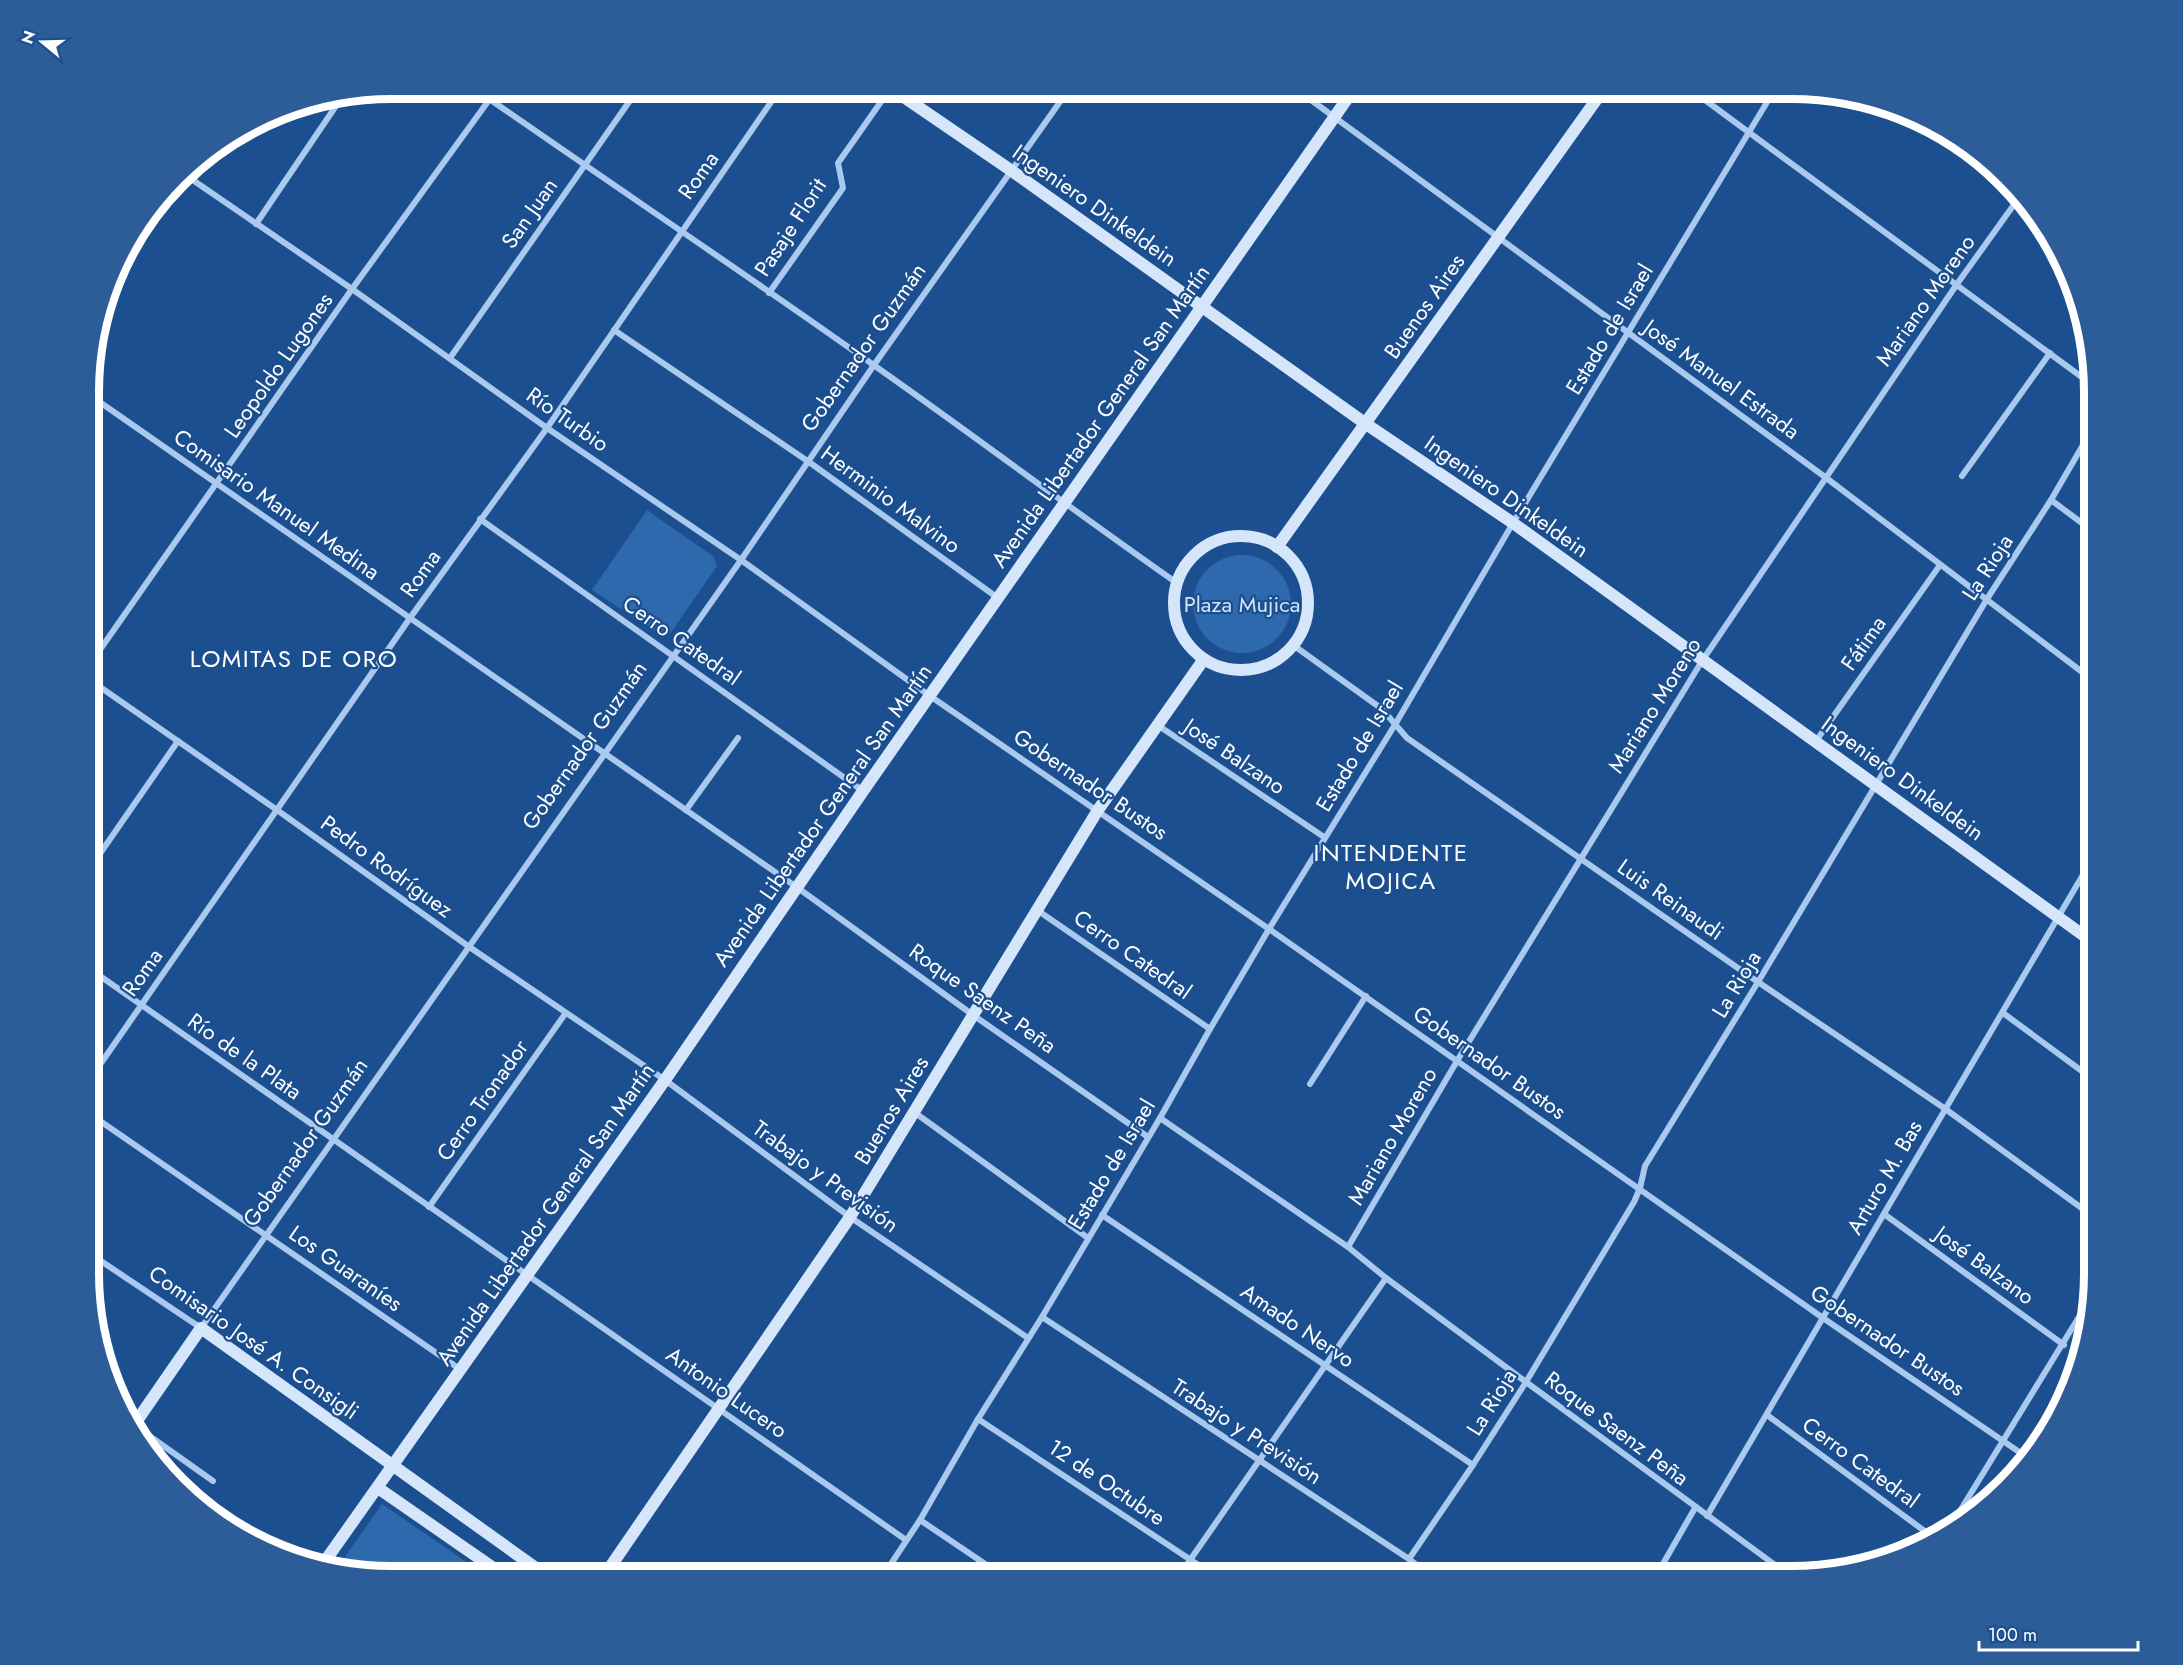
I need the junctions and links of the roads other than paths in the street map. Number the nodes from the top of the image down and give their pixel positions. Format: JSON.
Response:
{"nodes":[{"id":1,"x":490,"y":99,"type":"joint"},
{"id":2,"x":631,"y":99,"type":"edge"},
{"id":3,"x":773,"y":99,"type":"edge"},
{"id":4,"x":884,"y":99,"type":"edge"},
{"id":5,"x":906,"y":99,"type":"edge"},
{"id":6,"x":1062,"y":99,"type":"edge"},
{"id":7,"x":1310,"y":99,"type":"edge"},
{"id":8,"x":1347,"y":99,"type":"edge"},
{"id":9,"x":1597,"y":99,"type":"edge"},
{"id":10,"x":1704,"y":99,"type":"edge"},
{"id":11,"x":1769,"y":99,"type":"edge"},
{"id":12,"x":337,"y":105,"type":"edge"},
{"id":13,"x":1335,"y":117,"type":"junction"},
{"id":14,"x":1749,"y":132,"type":"junction"},
{"id":15,"x":584,"y":166,"type":"junction"},
{"id":16,"x":1012,"y":171,"type":"junction"},
{"id":17,"x":191,"y":179,"type":"edge"},
{"id":18,"x":2015,"y":204,"type":"edge"},
{"id":19,"x":256,"y":224,"type":"junction"},
{"id":20,"x":680,"y":232,"type":"junction"},
{"id":21,"x":1498,"y":237,"type":"junction"},
{"id":22,"x":1956,"y":284,"type":"junction"},
{"id":23,"x":352,"y":289,"type":"junction"},
{"id":24,"x":769,"y":293,"type":"junction"},
{"id":25,"x":1202,"y":306,"type":"junction"},
{"id":26,"x":614,"y":330,"type":"junction"},
{"id":27,"x":1628,"y":332,"type":"junction"},
{"id":28,"x":2050,"y":353,"type":"junction"},
{"id":29,"x":450,"y":358,"type":"junction"},
{"id":30,"x":874,"y":365,"type":"junction"},
{"id":31,"x":2083,"y":378,"type":"edge"},
{"id":32,"x":99,"y":402,"type":"edge"},
{"id":33,"x":1366,"y":424,"type":"junction"},
{"id":34,"x":547,"y":428,"type":"junction"},
{"id":35,"x":2084,"y":443,"type":"edge"},
{"id":36,"x":809,"y":462,"type":"junction"},
{"id":37,"x":1962,"y":476,"type":"dead end"},
{"id":38,"x":1825,"y":477,"type":"junction"},
{"id":39,"x":217,"y":483,"type":"junction"},
{"id":40,"x":2051,"y":500,"type":"junction"},
{"id":41,"x":1064,"y":504,"type":"junction"},
{"id":42,"x":480,"y":519,"type":"junction"},
{"id":43,"x":1513,"y":523,"type":"junction"},
{"id":44,"x":2084,"y":525,"type":"edge"},
{"id":45,"x":1277,"y":547,"type":"junction"},
{"id":46,"x":741,"y":560,"type":"junction"},
{"id":47,"x":1940,"y":565,"type":"junction"},
{"id":48,"x":1177,"y":583,"type":"junction"},
{"id":49,"x":998,"y":599,"type":"junction"},
{"id":50,"x":1987,"y":599,"type":"junction"},
{"id":51,"x":410,"y":618,"type":"junction"},
{"id":52,"x":1293,"y":645,"type":"junction"},
{"id":53,"x":99,"y":651,"type":"edge"},
{"id":54,"x":672,"y":656,"type":"junction"},
{"id":55,"x":1204,"y":659,"type":"junction"},
{"id":56,"x":1702,"y":661,"type":"junction"},
{"id":57,"x":2084,"y":673,"type":"edge"},
{"id":58,"x":99,"y":686,"type":"edge"},
{"id":59,"x":930,"y":696,"type":"junction"},
{"id":60,"x":1395,"y":723,"type":"junction"},
{"id":61,"x":1156,"y":724,"type":"junction"},
{"id":62,"x":738,"y":738,"type":"dead end"},
{"id":63,"x":178,"y":741,"type":"junction"},
{"id":64,"x":1816,"y":741,"type":"junction"},
{"id":65,"x":604,"y":753,"type":"junction"},
{"id":66,"x":1876,"y":784,"type":"junction"},
{"id":67,"x":863,"y":791,"type":"junction"},
{"id":68,"x":278,"y":810,"type":"junction"},
{"id":69,"x":686,"y":810,"type":"junction"},
{"id":70,"x":1098,"y":810,"type":"junction"},
{"id":71,"x":1324,"y":837,"type":"junction"},
{"id":72,"x":99,"y":855,"type":"edge"},
{"id":73,"x":1581,"y":857,"type":"junction"},
{"id":74,"x":2084,"y":873,"type":"edge"},
{"id":75,"x":798,"y":888,"type":"junction"},
{"id":76,"x":1036,"y":909,"type":"junction"},
{"id":77,"x":2058,"y":917,"type":"junction"},
{"id":78,"x":1269,"y":929,"type":"junction"},
{"id":79,"x":2084,"y":936,"type":"edge"},
{"id":80,"x":468,"y":946,"type":"junction"},
{"id":81,"x":99,"y":975,"type":"edge"},
{"id":82,"x":1758,"y":982,"type":"junction"},
{"id":83,"x":1365,"y":996,"type":"junction"},
{"id":84,"x":141,"y":1005,"type":"junction"},
{"id":85,"x":2003,"y":1013,"type":"junction"},
{"id":86,"x":565,"y":1014,"type":"junction"},
{"id":87,"x":973,"y":1015,"type":"junction"},
{"id":88,"x":1210,"y":1029,"type":"junction"},
{"id":89,"x":1457,"y":1061,"type":"junction"},
{"id":90,"x":99,"y":1066,"type":"edge"},
{"id":91,"x":2084,"y":1073,"type":"edge"},
{"id":92,"x":665,"y":1080,"type":"junction"},
{"id":93,"x":1310,"y":1084,"type":"dead end"},
{"id":94,"x":1944,"y":1108,"type":"junction"},
{"id":95,"x":914,"y":1112,"type":"junction"},
{"id":96,"x":1160,"y":1118,"type":"junction"},
{"id":97,"x":99,"y":1120,"type":"edge"},
{"id":98,"x":1148,"y":1137,"type":"junction"},
{"id":99,"x":333,"y":1139,"type":"junction"},
{"id":100,"x":1640,"y":1188,"type":"junction"},
{"id":101,"x":429,"y":1207,"type":"junction"},
{"id":102,"x":2084,"y":1210,"type":"edge"},
{"id":103,"x":1884,"y":1214,"type":"junction"},
{"id":104,"x":1102,"y":1215,"type":"junction"},
{"id":105,"x":850,"y":1216,"type":"junction"},
{"id":106,"x":266,"y":1234,"type":"junction"},
{"id":107,"x":1088,"y":1238,"type":"junction"},
{"id":108,"x":1348,"y":1247,"type":"junction"},
{"id":109,"x":99,"y":1260,"type":"edge"},
{"id":110,"x":528,"y":1275,"type":"junction"},
{"id":111,"x":1386,"y":1278,"type":"junction"},
{"id":112,"x":1042,"y":1317,"type":"junction"},
{"id":113,"x":2080,"y":1317,"type":"edge"},
{"id":114,"x":1823,"y":1318,"type":"junction"},
{"id":115,"x":201,"y":1328,"type":"junction"},
{"id":116,"x":1028,"y":1338,"type":"junction"},
{"id":117,"x":2064,"y":1345,"type":"junction"},
{"id":118,"x":1326,"y":1365,"type":"junction"},
{"id":119,"x":462,"y":1370,"type":"junction"},
{"id":120,"x":1526,"y":1382,"type":"junction"},
{"id":121,"x":718,"y":1408,"type":"junction"},
{"id":122,"x":1767,"y":1415,"type":"junction"},
{"id":123,"x":138,"y":1419,"type":"edge"},
{"id":124,"x":978,"y":1419,"type":"junction"},
{"id":125,"x":147,"y":1434,"type":"edge"},
{"id":126,"x":2004,"y":1442,"type":"junction"},
{"id":127,"x":2021,"y":1453,"type":"edge"},
{"id":128,"x":1259,"y":1460,"type":"junction"},
{"id":129,"x":1473,"y":1465,"type":"junction"},
{"id":130,"x":393,"y":1466,"type":"junction"},
{"id":131,"x":213,"y":1481,"type":"dead end"},
{"id":132,"x":378,"y":1488,"type":"junction"},
{"id":133,"x":1695,"y":1508,"type":"junction"},
{"id":134,"x":1959,"y":1513,"type":"edge"},
{"id":135,"x":1707,"y":1516,"type":"junction"},
{"id":136,"x":920,"y":1520,"type":"junction"},
{"id":137,"x":1927,"y":1533,"type":"edge"},
{"id":138,"x":906,"y":1540,"type":"junction"},
{"id":139,"x":327,"y":1558,"type":"edge"},
{"id":140,"x":1190,"y":1559,"type":"junction"},
{"id":141,"x":1409,"y":1559,"type":"junction"},
{"id":142,"x":491,"y":1566,"type":"edge"},
{"id":143,"x":533,"y":1566,"type":"edge"},
{"id":144,"x":611,"y":1566,"type":"edge"},
{"id":145,"x":889,"y":1566,"type":"edge"},
{"id":146,"x":988,"y":1566,"type":"edge"},
{"id":147,"x":1185,"y":1566,"type":"edge"},
{"id":148,"x":1200,"y":1566,"type":"edge"},
{"id":149,"x":1415,"y":1566,"type":"edge"},
{"id":150,"x":1662,"y":1566,"type":"edge"},
{"id":151,"x":1776,"y":1566,"type":"edge"}],
"edges":[{"from":1,"to":15,"type":"street"},
{"from":1,"to":23,"type":"street","name":"Leopoldo Lugones"},
{"from":2,"to":15,"type":"street","name":"San Juan"},
{"from":3,"to":20,"type":"street","name":"Roma"},
{"from":4,"to":24,"type":"street","name":"Pasaje Florit"},
{"from":5,"to":16,"type":"main road","name":"Ingeniero Dinkeldein"},
{"from":6,"to":16,"type":"street","name":"Gobernador Guzmán"},
{"from":7,"to":13,"type":"street","name":"José Manuel Estrada"},
{"from":8,"to":13,"type":"main road","name":"Avenida Libertador General San Martín"},
{"from":9,"to":21,"type":"main road","name":"Buenos Aires"},
{"from":10,"to":14,"type":"street"},
{"from":11,"to":14,"type":"street","name":"Estado de Israel"},
{"from":12,"to":19,"type":"street"},
{"from":13,"to":21,"type":"street","name":"José Manuel Estrada"},
{"from":13,"to":25,"type":"main road","name":"Avenida Libertador General San Martín"},
{"from":14,"to":22,"type":"street"},
{"from":14,"to":27,"type":"street","name":"Estado de Israel"},
{"from":15,"to":20,"type":"street"},
{"from":15,"to":29,"type":"street","name":"San Juan"},
{"from":16,"to":25,"type":"main road","name":"Ingeniero Dinkeldein"},
{"from":16,"to":30,"type":"street","name":"Gobernador Guzmán"},
{"from":17,"to":19,"type":"street","name":"Río Turbio"},
{"from":18,"to":22,"type":"street","name":"Mariano Moreno"},
{"from":19,"to":23,"type":"street","name":"Río Turbio"},
{"from":20,"to":24,"type":"street"},
{"from":20,"to":26,"type":"street","name":"Roma"},
{"from":21,"to":27,"type":"street","name":"José Manuel Estrada"},
{"from":21,"to":33,"type":"main road","name":"Buenos Aires"},
{"from":22,"to":28,"type":"street"},
{"from":22,"to":38,"type":"street","name":"Mariano Moreno"},
{"from":23,"to":29,"type":"street","name":"Río Turbio"},
{"from":23,"to":39,"type":"street","name":"Leopoldo Lugones"},
{"from":24,"to":30,"type":"street"},
{"from":25,"to":33,"type":"main road","name":"Ingeniero Dinkeldein"},
{"from":25,"to":41,"type":"main road","name":"Avenida Libertador General San Martín"},
{"from":26,"to":34,"type":"street","name":"Roma"},
{"from":26,"to":36,"type":"street","name":"Herminio Malvino"},
{"from":27,"to":38,"type":"street","name":"José Manuel Estrada"},
{"from":27,"to":43,"type":"street","name":"Estado de Israel"},
{"from":28,"to":31,"type":"street"},
{"from":28,"to":37,"type":"street"},
{"from":29,"to":34,"type":"street","name":"Río Turbio"},
{"from":30,"to":36,"type":"street","name":"Gobernador Guzmán"},
{"from":30,"to":41,"type":"street"},
{"from":32,"to":39,"type":"street","name":"Comisario Manuel Medina"},
{"from":33,"to":43,"type":"main road","name":"Ingeniero Dinkeldein"},
{"from":33,"to":45,"type":"main road","name":"Buenos Aires"},
{"from":34,"to":42,"type":"street","name":"Roma"},
{"from":34,"to":46,"type":"street","name":"Río Turbio"},
{"from":35,"to":40,"type":"street","name":"La Rioja"},
{"from":36,"to":46,"type":"street","name":"Gobernador Guzmán"},
{"from":36,"to":49,"type":"street","name":"Herminio Malvino"},
{"from":38,"to":47,"type":"street","name":"José Manuel Estrada"},
{"from":38,"to":56,"type":"street","name":"Mariano Moreno"},
{"from":39,"to":51,"type":"street","name":"Comisario Manuel Medina"},
{"from":39,"to":53,"type":"street","name":"Leopoldo Lugones"},
{"from":40,"to":44,"type":"street"},
{"from":40,"to":50,"type":"street","name":"La Rioja"},
{"from":41,"to":48,"type":"street"},
{"from":41,"to":49,"type":"main road","name":"Avenida Libertador General San Martín"},
{"from":42,"to":51,"type":"street","name":"Roma"},
{"from":42,"to":54,"type":"street","name":"Cerro Catedral"},
{"from":43,"to":56,"type":"main road","name":"Ingeniero Dinkeldein"},
{"from":43,"to":60,"type":"street","name":"Estado de Israel"},
{"from":45,"to":48,"type":"main road"},
{"from":45,"to":52,"type":"main road"},
{"from":46,"to":54,"type":"street","name":"Gobernador Guzmán"},
{"from":46,"to":59,"type":"street","name":"Río Turbio"},
{"from":47,"to":50,"type":"street","name":"José Manuel Estrada"},
{"from":47,"to":64,"type":"street","name":"Fátima"},
{"from":48,"to":55,"type":"main road"},
{"from":49,"to":59,"type":"main road","name":"Avenida Libertador General San Martín"},
{"from":50,"to":57,"type":"street","name":"José Manuel Estrada"},
{"from":50,"to":66,"type":"street","name":"La Rioja"},
{"from":51,"to":65,"type":"street","name":"Comisario Manuel Medina"},
{"from":51,"to":68,"type":"street","name":"Roma"},
{"from":52,"to":55,"type":"main road"},
{"from":52,"to":60,"type":"street","name":"Luis Reinaudi"},
{"from":54,"to":65,"type":"street","name":"Gobernador Guzmán"},
{"from":54,"to":67,"type":"street","name":"Cerro Catedral"},
{"from":55,"to":61,"type":"main road","name":"Buenos Aires"},
{"from":56,"to":64,"type":"main road","name":"Ingeniero Dinkeldein"},
{"from":56,"to":73,"type":"street","name":"Mariano Moreno"},
{"from":58,"to":63,"type":"street","name":"Pedro Rodríguez"},
{"from":59,"to":67,"type":"main road","name":"Avenida Libertador General San Martín"},
{"from":59,"to":70,"type":"street","name":"Gobernador Bustos"},
{"from":60,"to":71,"type":"street","name":"Estado de Israel"},
{"from":60,"to":73,"type":"street","name":"Luis Reinaudi"},
{"from":61,"to":70,"type":"main road","name":"Buenos Aires"},
{"from":61,"to":71,"type":"street","name":"José Balzano"},
{"from":62,"to":69,"type":"street"},
{"from":63,"to":68,"type":"street","name":"Pedro Rodríguez"},
{"from":63,"to":72,"type":"street"},
{"from":64,"to":66,"type":"main road","name":"Ingeniero Dinkeldein"},
{"from":65,"to":69,"type":"street","name":"Comisario Manuel Medina"},
{"from":65,"to":80,"type":"street","name":"Gobernador Guzmán"},
{"from":66,"to":77,"type":"main road","name":"Ingeniero Dinkeldein"},
{"from":66,"to":82,"type":"street","name":"La Rioja"},
{"from":67,"to":75,"type":"main road","name":"Avenida Libertador General San Martín"},
{"from":68,"to":80,"type":"street","name":"Pedro Rodríguez"},
{"from":68,"to":84,"type":"street","name":"Roma"},
{"from":69,"to":75,"type":"street","name":"Comisario Manuel Medina"},
{"from":70,"to":76,"type":"main road","name":"Buenos Aires"},
{"from":70,"to":78,"type":"street","name":"Gobernador Bustos"},
{"from":71,"to":78,"type":"street","name":"Estado de Israel"},
{"from":73,"to":82,"type":"street","name":"Luis Reinaudi"},
{"from":73,"to":89,"type":"street","name":"Mariano Moreno"},
{"from":74,"to":77,"type":"street","name":"Arturo M. Bas"},
{"from":75,"to":87,"type":"street","name":"Roque Saenz Peña"},
{"from":75,"to":92,"type":"main road","name":"Avenida Libertador General San Martín"},
{"from":76,"to":87,"type":"main road","name":"Buenos Aires"},
{"from":76,"to":88,"type":"street","name":"Cerro Catedral"},
{"from":77,"to":79,"type":"main road","name":"Ingeniero Dinkeldein"},
{"from":77,"to":85,"type":"street","name":"Arturo M. Bas"},
{"from":78,"to":83,"type":"street","name":"Gobernador Bustos"},
{"from":78,"to":88,"type":"street","name":"Estado de Israel"},
{"from":80,"to":86,"type":"street","name":"Pedro Rodríguez"},
{"from":80,"to":99,"type":"street","name":"Gobernador Guzmán"},
{"from":81,"to":84,"type":"street","name":"Río de la Plata"},
{"from":82,"to":94,"type":"street","name":"Luis Reinaudi"},
{"from":82,"to":100,"type":"street","name":"La Rioja"},
{"from":83,"to":89,"type":"street","name":"Gobernador Bustos"},
{"from":83,"to":93,"type":"street"},
{"from":84,"to":90,"type":"street","name":"Roma"},
{"from":84,"to":99,"type":"street","name":"Río de la Plata"},
{"from":85,"to":91,"type":"street"},
{"from":85,"to":94,"type":"street","name":"Arturo M. Bas"},
{"from":86,"to":92,"type":"street","name":"Pedro Rodríguez"},
{"from":86,"to":101,"type":"street","name":"Cerro Tronador"},
{"from":87,"to":95,"type":"main road","name":"Buenos Aires"},
{"from":87,"to":98,"type":"street","name":"Roque Saenz Peña"},
{"from":88,"to":96,"type":"street","name":"Estado de Israel"},
{"from":89,"to":100,"type":"street","name":"Gobernador Bustos"},
{"from":89,"to":108,"type":"street","name":"Mariano Moreno"},
{"from":92,"to":105,"type":"street","name":"Trabajo y Previsión"},
{"from":92,"to":110,"type":"main road","name":"Avenida Libertador General San Martín"},
{"from":94,"to":102,"type":"street","name":"Luis Reinaudi"},
{"from":94,"to":103,"type":"street","name":"Arturo M. Bas"},
{"from":95,"to":105,"type":"main road","name":"Buenos Aires"},
{"from":95,"to":107,"type":"street"},
{"from":96,"to":98,"type":"street","name":"Estado de Israel"},
{"from":96,"to":108,"type":"street","name":"Roque Saenz Peña"},
{"from":97,"to":106,"type":"street","name":"Los Guaraníes"},
{"from":98,"to":104,"type":"street","name":"Estado de Israel"},
{"from":99,"to":101,"type":"street","name":"Río de la Plata"},
{"from":99,"to":106,"type":"street","name":"Gobernador Guzmán"},
{"from":100,"to":114,"type":"street","name":"Gobernador Bustos"},
{"from":100,"to":120,"type":"street","name":"La Rioja"},
{"from":101,"to":110,"type":"street","name":"Río de la Plata"},
{"from":103,"to":114,"type":"street","name":"Arturo M. Bas"},
{"from":103,"to":117,"type":"street","name":"José Balzano"},
{"from":104,"to":107,"type":"street","name":"Estado de Israel"},
{"from":104,"to":118,"type":"street","name":"Amado Nervo"},
{"from":105,"to":116,"type":"street","name":"Trabajo y Previsión"},
{"from":105,"to":121,"type":"main road","name":"Buenos Aires"},
{"from":106,"to":115,"type":"street","name":"Gobernador Guzmán"},
{"from":106,"to":119,"type":"street","name":"Los Guaraníes"},
{"from":107,"to":112,"type":"street","name":"Estado de Israel"},
{"from":108,"to":111,"type":"street","name":"Roque Saenz Peña"},
{"from":109,"to":115,"type":"street","name":"Comisario José A. Consigli"},
{"from":110,"to":119,"type":"main road","name":"Avenida Libertador General San Martín"},
{"from":110,"to":121,"type":"street","name":"Antonio Lucero"},
{"from":111,"to":118,"type":"street"},
{"from":111,"to":120,"type":"street","name":"Roque Saenz Peña"},
{"from":112,"to":116,"type":"street","name":"Estado de Israel"},
{"from":112,"to":128,"type":"street","name":"Trabajo y Previsión"},
{"from":113,"to":117,"type":"street"},
{"from":114,"to":122,"type":"street","name":"Arturo M. Bas"},
{"from":114,"to":126,"type":"street","name":"Gobernador Bustos"},
{"from":115,"to":123,"type":"main road","name":"Gobernador Guzmán"},
{"from":115,"to":130,"type":"main road","name":"Comisario José A. Consigli"},
{"from":116,"to":124,"type":"street","name":"Estado de Israel"},
{"from":117,"to":126,"type":"street"},
{"from":118,"to":128,"type":"street"},
{"from":118,"to":129,"type":"street","name":"Amado Nervo"},
{"from":119,"to":130,"type":"main road","name":"Avenida Libertador General San Martín"},
{"from":120,"to":129,"type":"street","name":"La Rioja"},
{"from":120,"to":133,"type":"street","name":"Roque Saenz Peña"},
{"from":121,"to":138,"type":"street","name":"Antonio Lucero"},
{"from":121,"to":144,"type":"main road","name":"Buenos Aires"},
{"from":122,"to":135,"type":"street","name":"Arturo M. Bas"},
{"from":122,"to":137,"type":"street","name":"Cerro Catedral"},
{"from":124,"to":136,"type":"street","name":"Estado de Israel"},
{"from":124,"to":140,"type":"street","name":"12 de Octubre"},
{"from":125,"to":131,"type":"street"},
{"from":126,"to":127,"type":"street","name":"Gobernador Bustos"},
{"from":126,"to":134,"type":"street"},
{"from":128,"to":140,"type":"street"},
{"from":128,"to":141,"type":"street","name":"Trabajo y Previsión"},
{"from":129,"to":141,"type":"street","name":"La Rioja"},
{"from":130,"to":132,"type":"main road","name":"Avenida Libertador General San Martín"},
{"from":130,"to":143,"type":"main road","name":"Comisario José A. Consigli"},
{"from":132,"to":139,"type":"main road","name":"Avenida Libertador General San Martín"},
{"from":132,"to":142,"type":"main road"},
{"from":133,"to":135,"type":"street","name":"Roque Saenz Peña"},
{"from":133,"to":150,"type":"street"},
{"from":135,"to":151,"type":"street","name":"Roque Saenz Peña"},
{"from":136,"to":138,"type":"street","name":"Estado de Israel"},
{"from":136,"to":146,"type":"street"},
{"from":138,"to":145,"type":"street","name":"Estado de Israel"},
{"from":140,"to":147,"type":"street"},
{"from":140,"to":148,"type":"street","name":"12 de Octubre"},
{"from":141,"to":149,"type":"street","name":"Trabajo y Previsión"}]}
